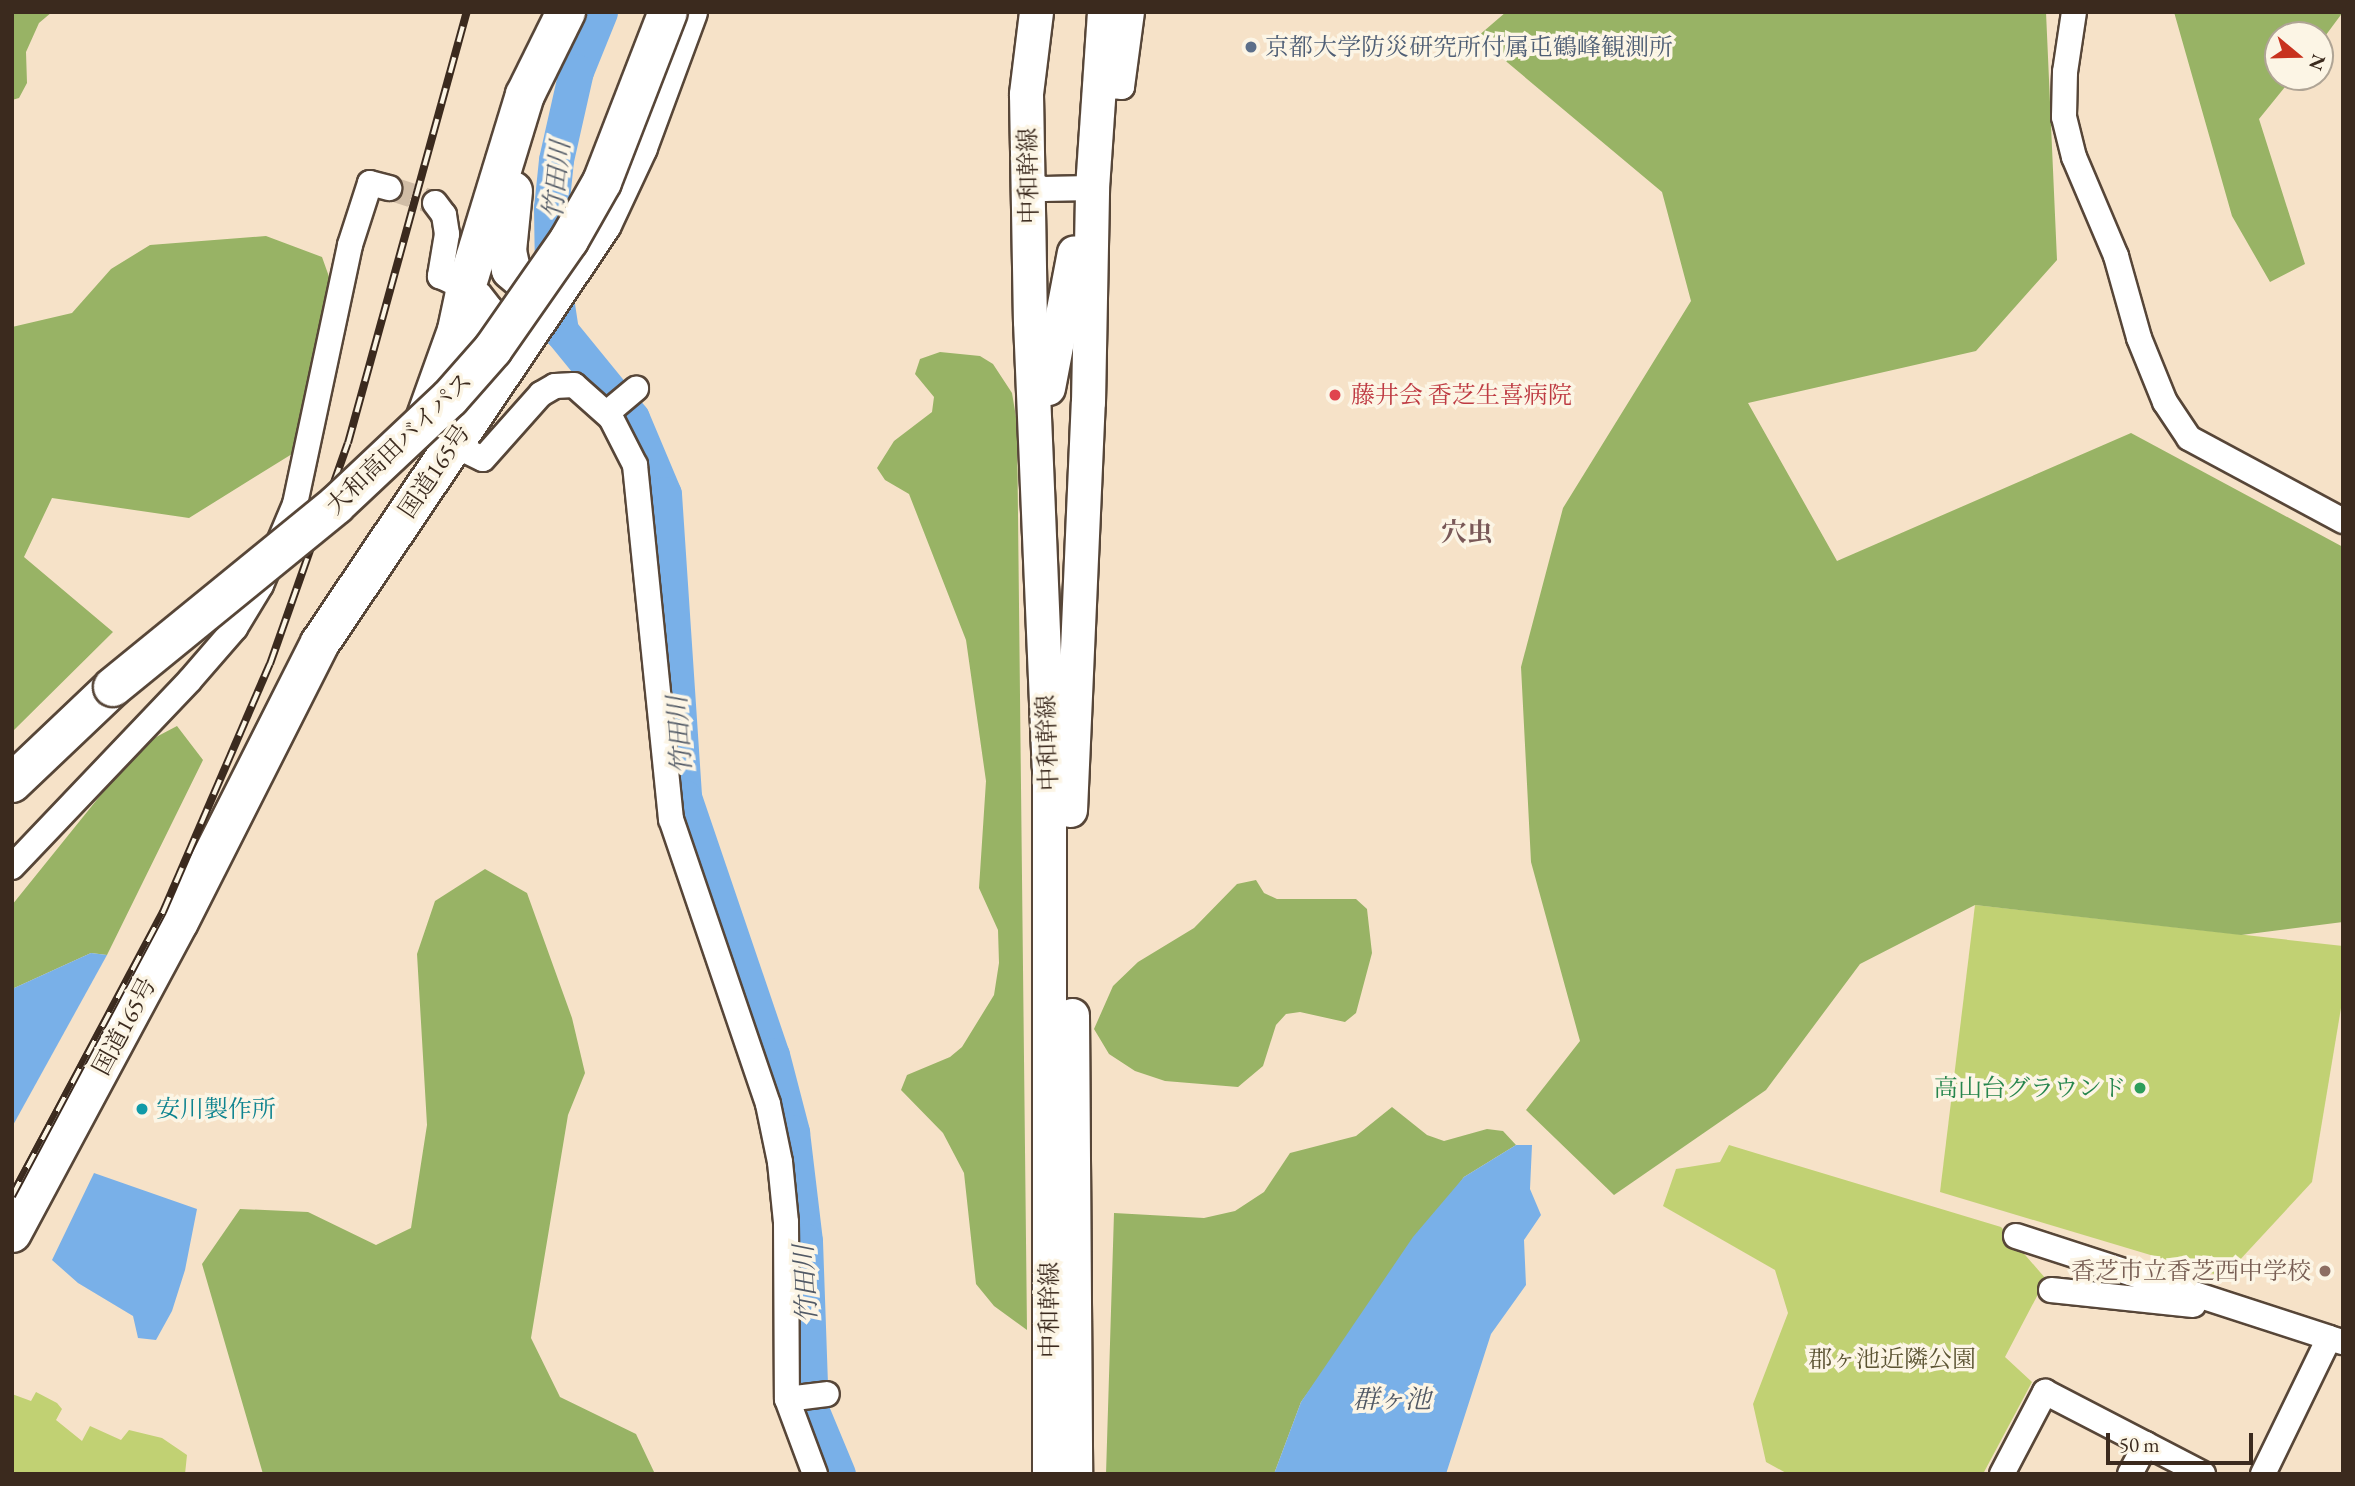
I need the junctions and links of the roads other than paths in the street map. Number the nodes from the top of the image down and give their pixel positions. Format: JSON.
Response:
{"nodes":[{"id":1,"x":566,"y":12,"type":"edge"},
{"id":2,"x":1036,"y":12,"type":"edge"},
{"id":3,"x":1104,"y":12,"type":"edge"},
{"id":4,"x":1132,"y":12,"type":"edge"},
{"id":5,"x":2074,"y":12,"type":"edge"},
{"id":6,"x":675,"y":18,"type":"edge"},
{"id":7,"x":1098,"y":86,"type":"junction"},
{"id":8,"x":1028,"y":182,"type":"junction"},
{"id":9,"x":389,"y":188,"type":"tunnel mouth"},
{"id":10,"x":1091,"y":188,"type":"junction"},
{"id":11,"x":435,"y":203,"type":"dead end"},
{"id":12,"x":574,"y":271,"type":"junction"},
{"id":13,"x":465,"y":291,"type":"junction"},
{"id":14,"x":636,"y":389,"type":"dead end"},
{"id":15,"x":607,"y":413,"type":"junction"},
{"id":16,"x":452,"y":444,"type":"junction"},
{"id":17,"x":1036,"y":444,"type":"junction"},
{"id":18,"x":2343,"y":521,"type":"edge"},
{"id":19,"x":12,"y":783,"type":"edge"},
{"id":20,"x":229,"y":815,"type":"junction"},
{"id":21,"x":12,"y":867,"type":"edge"},
{"id":22,"x":12,"y":1233,"type":"edge"},
{"id":23,"x":2016,"y":1236,"type":"dead end"},
{"id":24,"x":2051,"y":1290,"type":"dead end"},
{"id":25,"x":2245,"y":1311,"type":"junction"},
{"id":26,"x":2336,"y":1340,"type":"edge"},
{"id":27,"x":827,"y":1394,"type":"dead end"},
{"id":28,"x":787,"y":1399,"type":"junction"},
{"id":29,"x":2146,"y":1444,"type":"junction"},
{"id":30,"x":815,"y":1474,"type":"edge"},
{"id":31,"x":1049,"y":1474,"type":"edge"},
{"id":32,"x":1075,"y":1474,"type":"edge"},
{"id":33,"x":2002,"y":1474,"type":"edge"},
{"id":34,"x":2130,"y":1474,"type":"edge"},
{"id":35,"x":2203,"y":1474,"type":"edge"},
{"id":36,"x":2263,"y":1474,"type":"edge"}],
"edges":[{"from":1,"to":12,"type":"highway"},
{"from":1,"to":13,"type":"highway","name":"国道165号"},
{"from":2,"to":8,"type":"main road","name":"中和幹線"},
{"from":3,"to":7,"type":"main road","name":"中和幹線"},
{"from":4,"to":7,"type":"street"},
{"from":5,"to":18,"type":"street"},
{"from":6,"to":12,"type":"highway","name":"国道165号"},
{"from":6,"to":19,"type":"highway","name":"大和高田バイパス","bridge":true},
{"from":7,"to":10,"type":"main road","name":"中和幹線"},
{"from":8,"to":10,"type":"street"},
{"from":8,"to":17,"type":"main road","name":"中和幹線"},
{"from":9,"to":21,"type":"street"},
{"from":10,"to":17,"type":"main road"},
{"from":10,"to":32,"type":"main road","name":"中和幹線"},
{"from":11,"to":13,"type":"street"},
{"from":12,"to":16,"type":"highway","name":"国道165号"},
{"from":13,"to":16,"type":"street"},
{"from":13,"to":20,"type":"highway","name":"国道165号"},
{"from":14,"to":15,"type":"street"},
{"from":15,"to":16,"type":"street"},
{"from":15,"to":28,"type":"street"},
{"from":16,"to":20,"type":"highway","name":"国道165号"},
{"from":17,"to":31,"type":"main road","name":"中和幹線"},
{"from":20,"to":22,"type":"highway","name":"国道165号"},
{"from":23,"to":25,"type":"street"},
{"from":24,"to":25,"type":"street"},
{"from":25,"to":26,"type":"street"},
{"from":26,"to":36,"type":"street"},
{"from":27,"to":28,"type":"street"},
{"from":28,"to":30,"type":"street"},
{"from":29,"to":33,"type":"street"},
{"from":29,"to":34,"type":"street"},
{"from":29,"to":35,"type":"street"}]}
